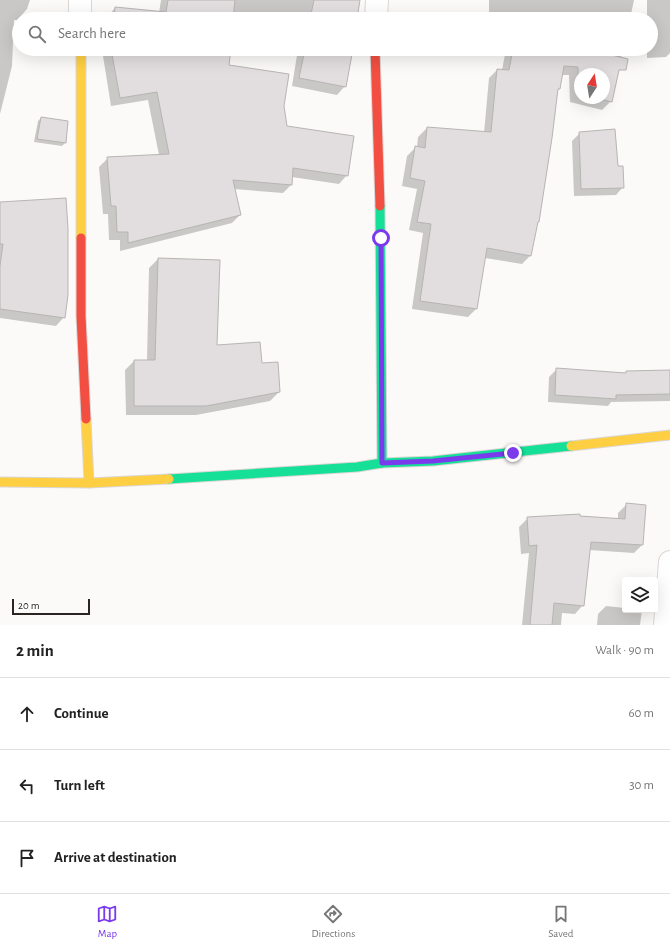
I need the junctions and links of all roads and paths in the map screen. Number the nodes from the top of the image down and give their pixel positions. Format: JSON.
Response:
{"nodes":[{"id":1,"x":80,"y":0,"type":"edge"},
{"id":2,"x":377,"y":0,"type":"edge"},
{"id":3,"x":80,"y":12,"type":"edge"},
{"id":4,"x":376,"y":12,"type":"edge"},
{"id":5,"x":81,"y":56,"type":"edge"},
{"id":6,"x":375,"y":56,"type":"edge"},
{"id":7,"x":670,"y":435,"type":"edge"},
{"id":8,"x":382,"y":463,"type":"junction"},
{"id":9,"x":0,"y":482,"type":"edge"},
{"id":10,"x":89,"y":483,"type":"junction"},
{"id":11,"x":670,"y":562,"type":"edge"},
{"id":12,"x":665,"y":625,"type":"edge"}],
"edges":[{"from":1,"to":3,"type":"street"},
{"from":2,"to":4,"type":"street"},
{"from":5,"to":10,"type":"street"},
{"from":6,"to":8,"type":"street"},
{"from":7,"to":8,"type":"street"},
{"from":8,"to":10,"type":"street"},
{"from":9,"to":10,"type":"street"},
{"from":11,"to":12,"type":"street"}]}
